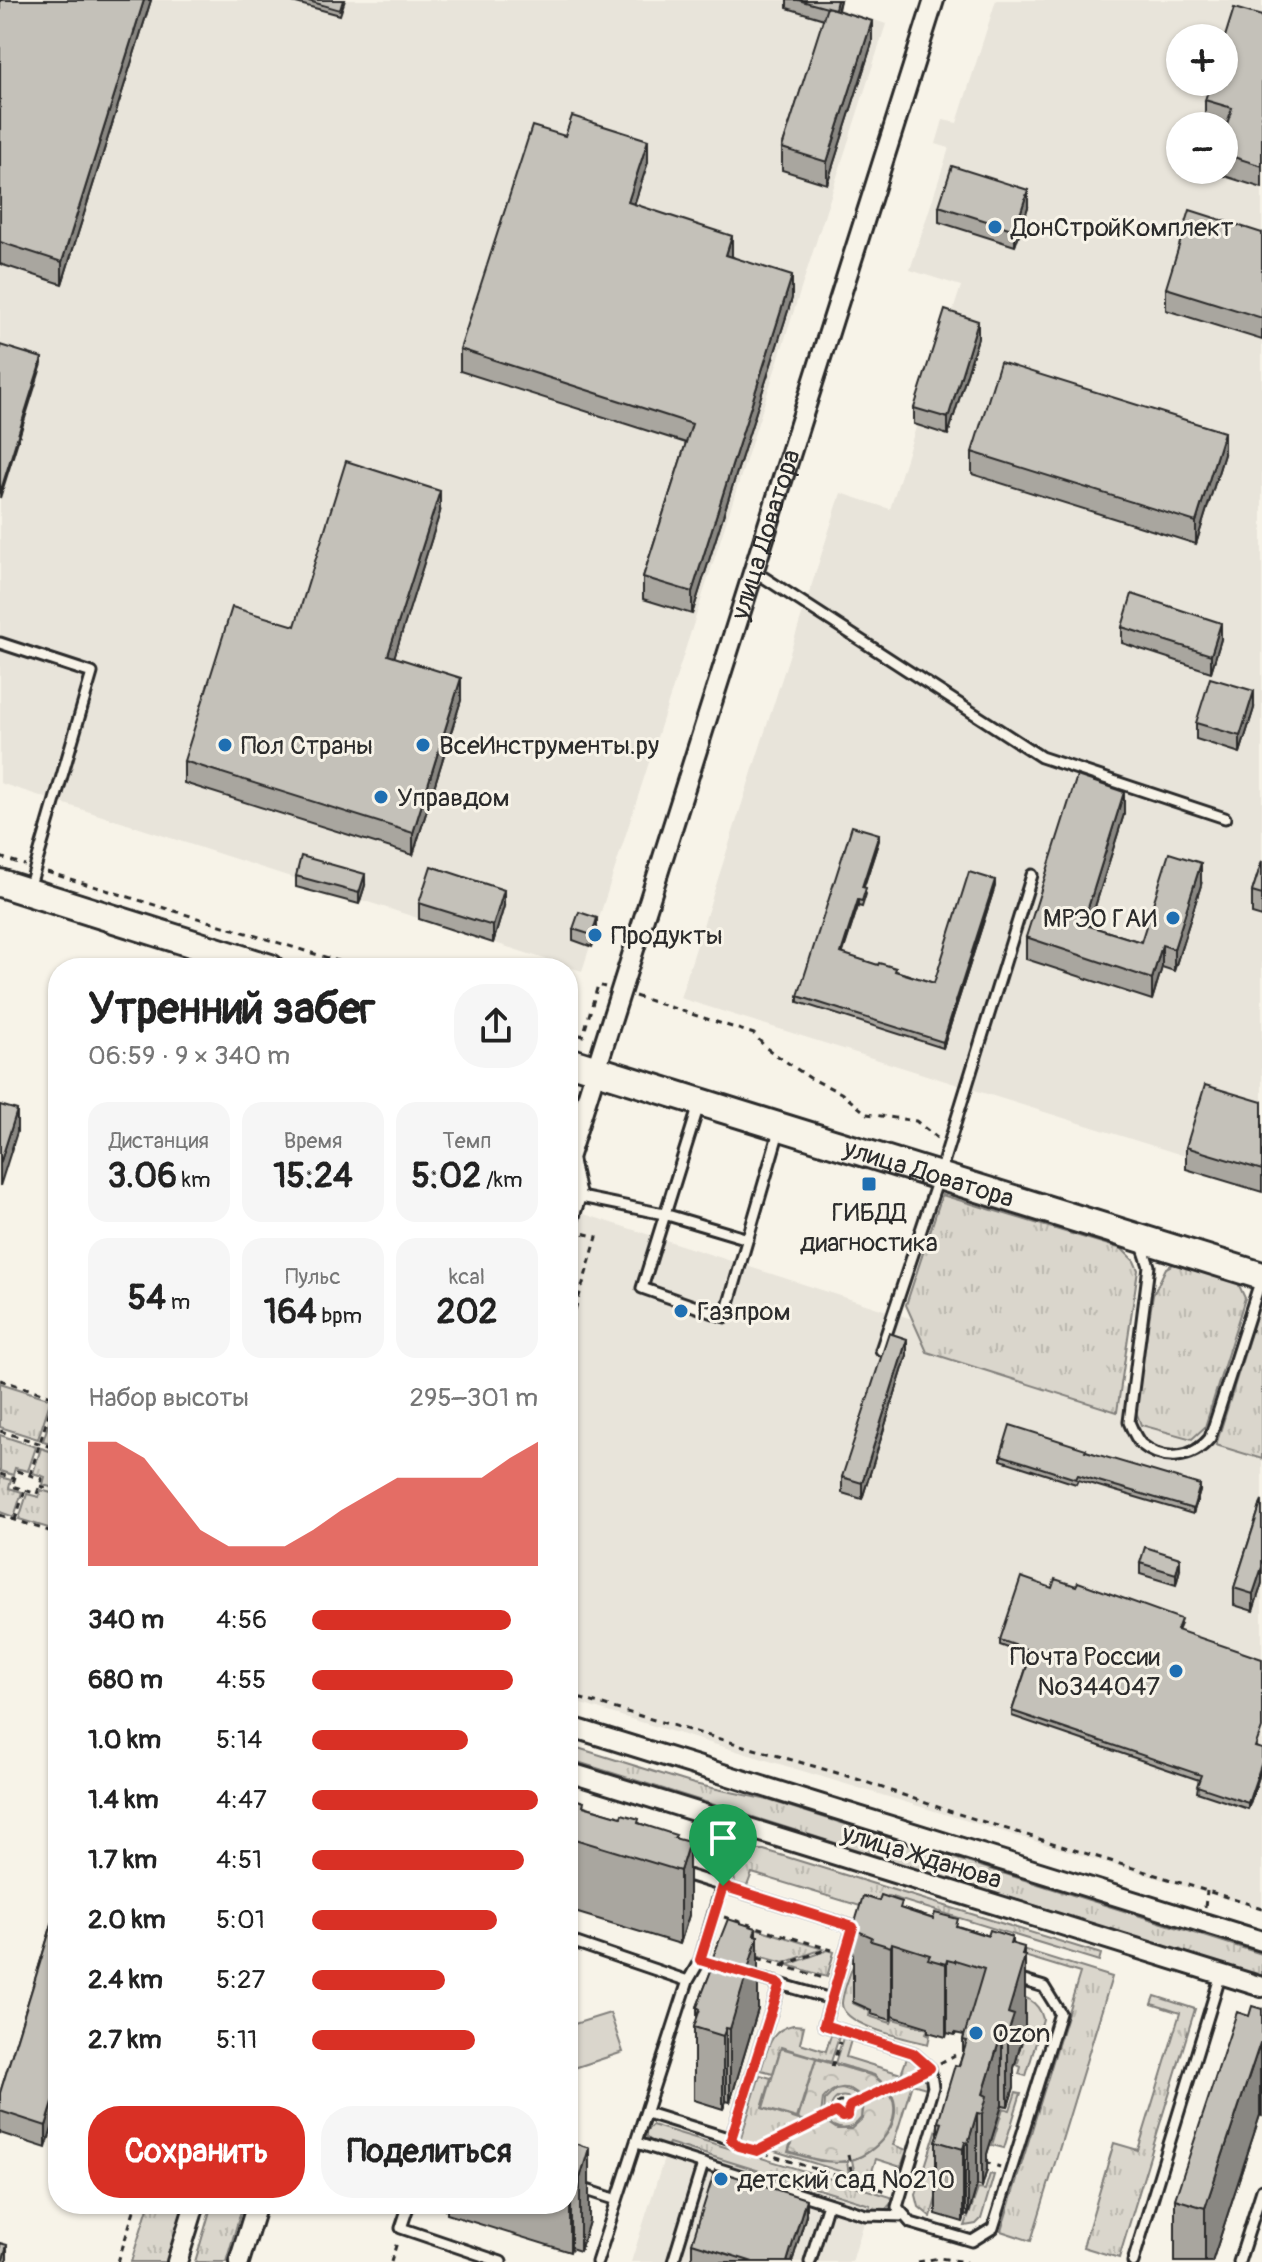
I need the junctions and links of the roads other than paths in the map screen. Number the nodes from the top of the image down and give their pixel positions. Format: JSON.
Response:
{"nodes":[{"id":1,"x":934,"y":0,"type":"edge"},
{"id":2,"x":754,"y":571,"type":"junction"},
{"id":3,"x":0,"y":643,"type":"edge"},
{"id":4,"x":1225,"y":818,"type":"dead end"},
{"id":5,"x":1032,"y":875,"type":"dead end"},
{"id":6,"x":31,"y":880,"type":"junction"},
{"id":7,"x":0,"y":883,"type":"edge"},
{"id":8,"x":243,"y":958,"type":"edge"},
{"id":9,"x":578,"y":1064,"type":"edge"},
{"id":10,"x":597,"y":1070,"type":"junction"},
{"id":11,"x":700,"y":1102,"type":"junction"},
{"id":12,"x":781,"y":1127,"type":"junction"},
{"id":13,"x":578,"y":1128,"type":"edge"},
{"id":14,"x":939,"y":1176,"type":"junction"},
{"id":15,"x":578,"y":1192,"type":"edge"},
{"id":16,"x":664,"y":1214,"type":"junction"},
{"id":17,"x":1139,"y":1238,"type":"junction"},
{"id":18,"x":748,"y":1239,"type":"junction"},
{"id":19,"x":1262,"y":1276,"type":"edge"},
{"id":20,"x":881,"y":1350,"type":"edge"},
{"id":21,"x":578,"y":1729,"type":"edge"},
{"id":22,"x":578,"y":1775,"type":"edge"},
{"id":23,"x":739,"y":1827,"type":"junction"},
{"id":24,"x":667,"y":1869,"type":"edge"},
{"id":25,"x":723,"y":1886,"type":"junction"},
{"id":26,"x":853,"y":1927,"type":"junction"},
{"id":27,"x":874,"y":1933,"type":"edge"},
{"id":28,"x":1262,"y":1941,"type":"edge"},
{"id":29,"x":578,"y":1943,"type":"edge"},
{"id":30,"x":700,"y":1960,"type":"junction"},
{"id":31,"x":713,"y":1964,"type":"edge"},
{"id":32,"x":740,"y":1972,"type":"edge"},
{"id":33,"x":1003,"y":1974,"type":"edge"},
{"id":34,"x":1221,"y":1974,"type":"junction"},
{"id":35,"x":688,"y":1981,"type":"junction"},
{"id":36,"x":780,"y":1984,"type":"junction"},
{"id":37,"x":1262,"y":1987,"type":"edge"},
{"id":38,"x":831,"y":1999,"type":"junction"},
{"id":39,"x":647,"y":2113,"type":"junction"},
{"id":40,"x":637,"y":2143,"type":"junction"},
{"id":41,"x":703,"y":2164,"type":"junction"},
{"id":42,"x":578,"y":2187,"type":"edge"},
{"id":43,"x":1262,"y":2190,"type":"edge"},
{"id":44,"x":617,"y":2200,"type":"junction"},
{"id":45,"x":828,"y":2203,"type":"junction"},
{"id":46,"x":192,"y":2214,"type":"edge"},
{"id":47,"x":254,"y":2214,"type":"edge"},
{"id":48,"x":406,"y":2214,"type":"edge"},
{"id":49,"x":905,"y":2216,"type":"junction"},
{"id":50,"x":177,"y":2262,"type":"edge"},
{"id":51,"x":239,"y":2262,"type":"edge"},
{"id":52,"x":501,"y":2262,"type":"edge"},
{"id":53,"x":597,"y":2262,"type":"edge"},
{"id":54,"x":673,"y":2262,"type":"edge"},
{"id":55,"x":810,"y":2262,"type":"edge"},
{"id":56,"x":1133,"y":2262,"type":"edge"},
{"id":57,"x":1239,"y":2262,"type":"edge"}],
"edges":[{"from":1,"to":2,"type":"street","name":"улица Доватора"},
{"from":2,"to":4,"type":"lane"},
{"from":2,"to":10,"type":"street","name":"улица Доватора"},
{"from":3,"to":6,"type":"lane"},
{"from":5,"to":14,"type":"lane"},
{"from":6,"to":7,"type":"street"},
{"from":6,"to":8,"type":"street"},
{"from":9,"to":10,"type":"street","name":"улица Доватора"},
{"from":10,"to":11,"type":"street","name":"улица Доватора"},
{"from":10,"to":13,"type":"street"},
{"from":11,"to":12,"type":"street","name":"улица Доватора"},
{"from":11,"to":16,"type":"lane"},
{"from":12,"to":14,"type":"street","name":"улица Доватора"},
{"from":12,"to":18,"type":"lane"},
{"from":14,"to":17,"type":"street","name":"улица Доватора"},
{"from":14,"to":20,"type":"lane"},
{"from":15,"to":16,"type":"lane"},
{"from":16,"to":18,"type":"lane"},
{"from":16,"to":18,"type":"lane"},
{"from":17,"to":19,"type":"street","name":"улица Доватора"},
{"from":17,"to":19,"type":"lane"},
{"from":21,"to":28,"type":"street","name":"улица Жданова"},
{"from":22,"to":23,"type":"street","name":"улица Жданова"},
{"from":23,"to":25,"type":"lane"},
{"from":23,"to":34,"type":"street","name":"улица Жданова"},
{"from":24,"to":25,"type":"lane"},
{"from":25,"to":26,"type":"lane"},
{"from":25,"to":30,"type":"lane"},
{"from":26,"to":27,"type":"lane"},
{"from":26,"to":38,"type":"lane"},
{"from":29,"to":35,"type":"lane"},
{"from":30,"to":31,"type":"lane"},
{"from":30,"to":35,"type":"lane"},
{"from":32,"to":36,"type":"lane"},
{"from":33,"to":49,"type":"lane"},
{"from":34,"to":37,"type":"street","name":"улица Жданова"},
{"from":34,"to":56,"type":"lane"},
{"from":35,"to":39,"type":"lane"},
{"from":36,"to":38,"type":"lane"},
{"from":36,"to":39,"type":"lane"},
{"from":38,"to":49,"type":"lane"},
{"from":39,"to":40,"type":"lane"},
{"from":40,"to":41,"type":"lane"},
{"from":40,"to":44,"type":"lane"},
{"from":41,"to":45,"type":"lane"},
{"from":41,"to":54,"type":"lane"},
{"from":42,"to":44,"type":"lane"},
{"from":43,"to":57,"type":"lane"},
{"from":44,"to":53,"type":"lane"},
{"from":45,"to":49,"type":"lane"},
{"from":45,"to":55,"type":"lane"},
{"from":46,"to":50,"type":"street"},
{"from":47,"to":51,"type":"street"},
{"from":48,"to":52,"type":"lane"}]}
